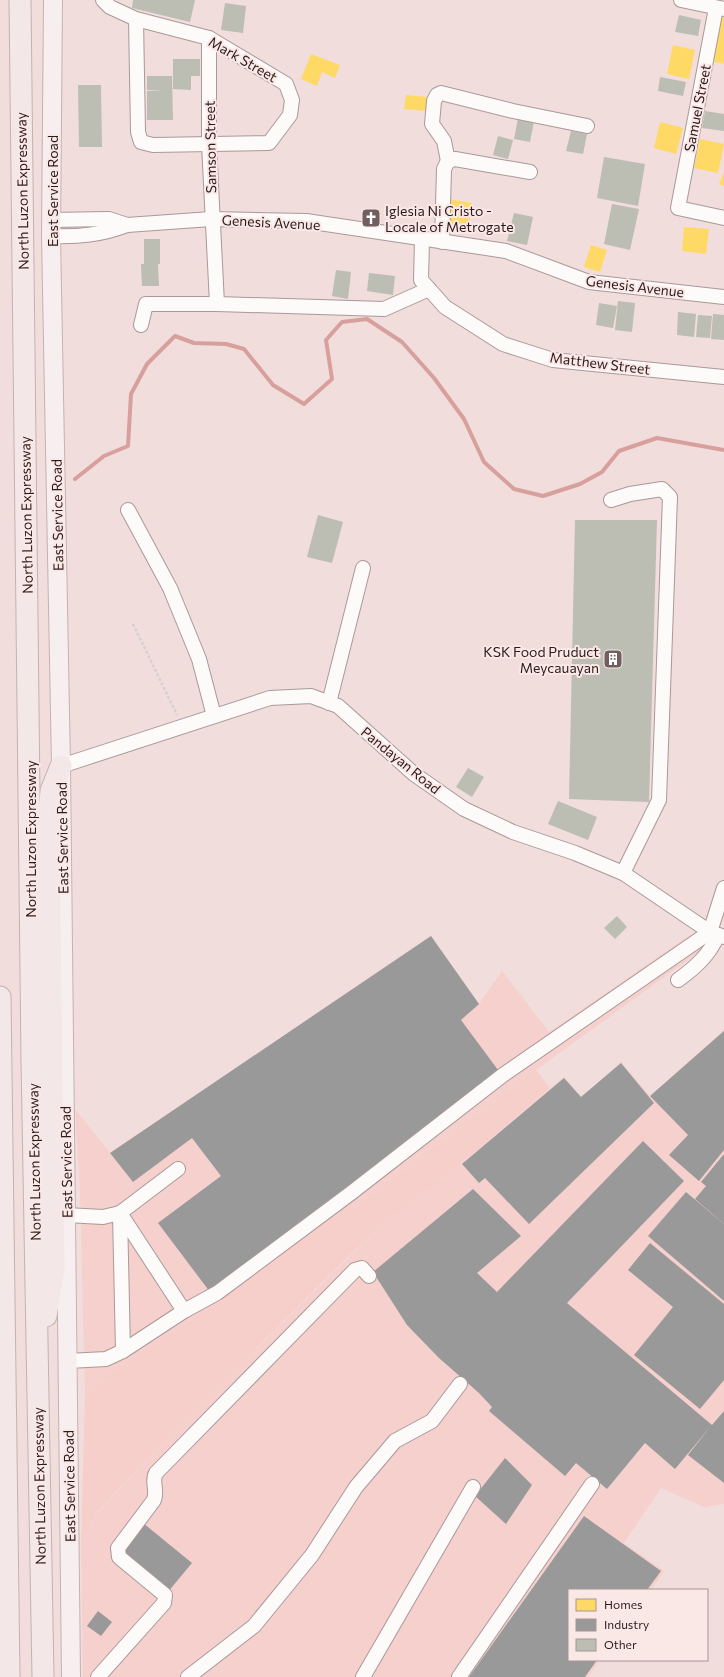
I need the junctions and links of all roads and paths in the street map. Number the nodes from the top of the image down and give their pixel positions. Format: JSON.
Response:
{"nodes":[{"id":1,"x":20,"y":0,"type":"edge"},
{"id":2,"x":53,"y":0,"type":"edge"},
{"id":3,"x":103,"y":0,"type":"edge"},
{"id":4,"x":681,"y":0,"type":"edge"},
{"id":5,"x":720,"y":9,"type":"edge"},
{"id":6,"x":136,"y":19,"type":"junction"},
{"id":7,"x":209,"y":38,"type":"junction"},
{"id":8,"x":587,"y":126,"type":"dead end"},
{"id":9,"x":209,"y":144,"type":"junction"},
{"id":10,"x":448,"y":161,"type":"junction"},
{"id":11,"x":530,"y":172,"type":"dead end"},
{"id":12,"x":724,"y":218,"type":"edge"},
{"id":13,"x":211,"y":219,"type":"junction"},
{"id":14,"x":51,"y":228,"type":"junction"},
{"id":15,"x":422,"y":240,"type":"junction"},
{"id":16,"x":442,"y":242,"type":"junction"},
{"id":17,"x":429,"y":289,"type":"junction"},
{"id":18,"x":724,"y":297,"type":"edge"},
{"id":19,"x":217,"y":304,"type":"junction"},
{"id":20,"x":141,"y":325,"type":"dead end"},
{"id":21,"x":724,"y":377,"type":"edge"},
{"id":22,"x":611,"y":500,"type":"dead end"},
{"id":23,"x":128,"y":510,"type":"dead end"},
{"id":24,"x":363,"y":568,"type":"dead end"},
{"id":25,"x":133,"y":624,"type":"dead end"},
{"id":26,"x":329,"y":703,"type":"junction"},
{"id":27,"x":214,"y":716,"type":"junction"},
{"id":28,"x":182,"y":727,"type":"junction"},
{"id":29,"x":61,"y":766,"type":"junction"},
{"id":30,"x":623,"y":873,"type":"junction"},
{"id":31,"x":724,"y":888,"type":"edge"},
{"id":32,"x":717,"y":935,"type":"edge"},
{"id":33,"x":678,"y":980,"type":"dead end"},
{"id":34,"x":0,"y":997,"type":"edge"},
{"id":35,"x":178,"y":1169,"type":"dead end"},
{"id":36,"x":120,"y":1213,"type":"junction"},
{"id":37,"x":66,"y":1215,"type":"junction"},
{"id":38,"x":369,"y":1276,"type":"dead end"},
{"id":39,"x":184,"y":1311,"type":"junction"},
{"id":40,"x":123,"y":1351,"type":"junction"},
{"id":41,"x":68,"y":1361,"type":"junction"},
{"id":42,"x":37,"y":1366,"type":"junction"},
{"id":43,"x":460,"y":1384,"type":"dead end"},
{"id":44,"x":592,"y":1484,"type":"dead end"},
{"id":45,"x":473,"y":1487,"type":"dead end"},
{"id":46,"x":9,"y":1677,"type":"edge"},
{"id":47,"x":43,"y":1677,"type":"edge"},
{"id":48,"x":71,"y":1677,"type":"edge"},
{"id":49,"x":98,"y":1677,"type":"edge"},
{"id":50,"x":188,"y":1677,"type":"edge"},
{"id":51,"x":363,"y":1677,"type":"edge"},
{"id":52,"x":459,"y":1677,"type":"edge"}],
"edges":[{"from":1,"to":42,"type":"highway","name":"North Luzon Expressway"},
{"from":2,"to":14,"type":"main road","name":"East Service Road"},
{"from":3,"to":6,"type":"street","name":"Mark Street"},
{"from":4,"to":5,"type":"street"},
{"from":5,"to":12,"type":"street","name":"Samuel Street"},
{"from":6,"to":7,"type":"street","name":"Mark Street"},
{"from":6,"to":9,"type":"street"},
{"from":7,"to":9,"type":"street","name":"Samson Street"},
{"from":7,"to":9,"type":"street","name":"Mark Street"},
{"from":8,"to":10,"type":"street"},
{"from":9,"to":13,"type":"street","name":"Samson Street"},
{"from":10,"to":11,"type":"street"},
{"from":10,"to":16,"type":"street"},
{"from":13,"to":14,"type":"street","name":"Genesis Avenue"},
{"from":13,"to":15,"type":"street","name":"Genesis Avenue"},
{"from":13,"to":19,"type":"street","name":"Samson Street"},
{"from":14,"to":29,"type":"main road","name":"East Service Road"},
{"from":15,"to":16,"type":"street","name":"Genesis Avenue"},
{"from":15,"to":17,"type":"street","name":"Matthew Street"},
{"from":16,"to":18,"type":"street","name":"Genesis Avenue"},
{"from":17,"to":19,"type":"street"},
{"from":17,"to":21,"type":"street","name":"Matthew Street"},
{"from":19,"to":20,"type":"street"},
{"from":22,"to":30,"type":"street"},
{"from":23,"to":27,"type":"street"},
{"from":24,"to":26,"type":"street"},
{"from":25,"to":28,"type":"path"},
{"from":26,"to":27,"type":"street","name":"Pandayan Road"},
{"from":26,"to":30,"type":"street","name":"Pandayan Road"},
{"from":27,"to":28,"type":"street","name":"Pandayan Road"},
{"from":28,"to":29,"type":"street","name":"Pandayan Road"},
{"from":29,"to":37,"type":"main road","name":"East Service Road"},
{"from":29,"to":42,"type":"highway"},
{"from":30,"to":32,"type":"street","name":"Pandayan Road"},
{"from":31,"to":32,"type":"street"},
{"from":32,"to":33,"type":"street"},
{"from":32,"to":39,"type":"street"},
{"from":34,"to":46,"type":"highway"},
{"from":35,"to":36,"type":"street"},
{"from":36,"to":37,"type":"street"},
{"from":36,"to":39,"type":"street"},
{"from":36,"to":40,"type":"street"},
{"from":37,"to":41,"type":"main road","name":"East Service Road"},
{"from":38,"to":49,"type":"street"},
{"from":39,"to":40,"type":"street"},
{"from":40,"to":41,"type":"street"},
{"from":41,"to":48,"type":"main road","name":"East Service Road"},
{"from":42,"to":47,"type":"highway","name":"North Luzon Expressway"},
{"from":43,"to":50,"type":"street"},
{"from":44,"to":52,"type":"street"},
{"from":45,"to":51,"type":"street"}]}
